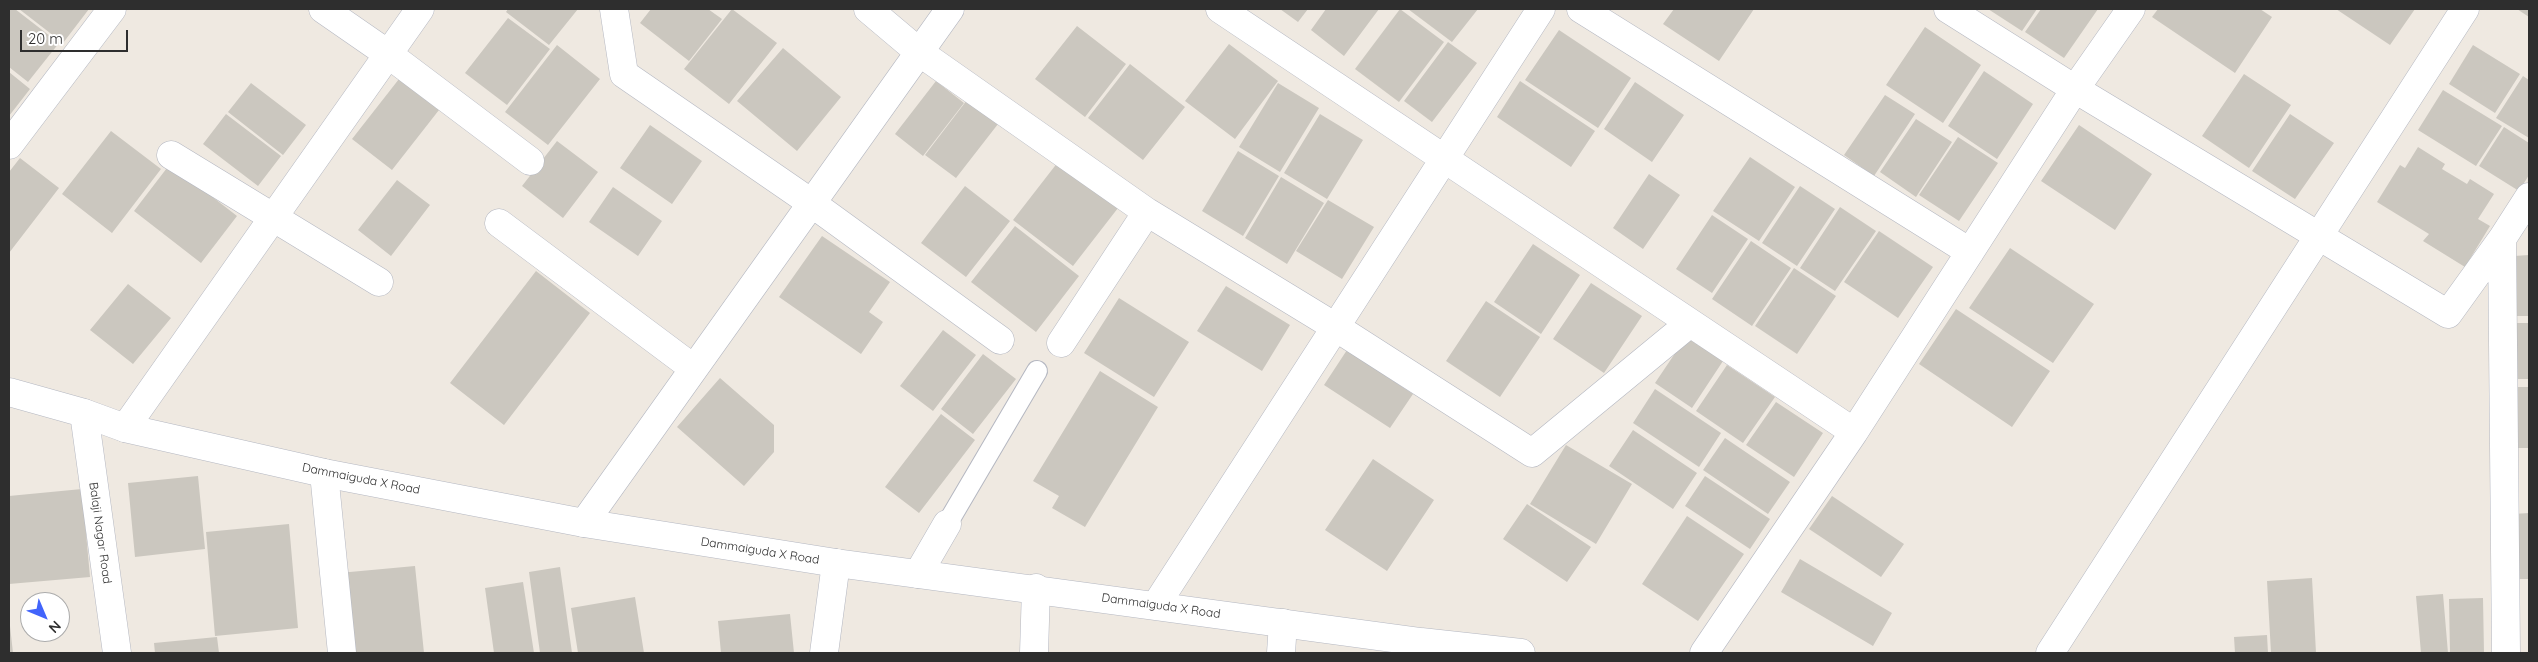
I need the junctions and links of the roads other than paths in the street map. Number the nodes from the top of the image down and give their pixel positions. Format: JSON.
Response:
{"nodes":[{"id":1,"x":112,"y":9,"type":"edge"},
{"id":2,"x":323,"y":9,"type":"edge"},
{"id":3,"x":420,"y":9,"type":"edge"},
{"id":4,"x":614,"y":9,"type":"edge"},
{"id":5,"x":868,"y":9,"type":"edge"},
{"id":6,"x":950,"y":9,"type":"edge"},
{"id":7,"x":1220,"y":9,"type":"edge"},
{"id":8,"x":1541,"y":9,"type":"edge"},
{"id":9,"x":1581,"y":9,"type":"edge"},
{"id":10,"x":1948,"y":9,"type":"edge"},
{"id":11,"x":2131,"y":9,"type":"edge"},
{"id":12,"x":2465,"y":9,"type":"edge"},
{"id":13,"x":919,"y":52,"type":"junction"},
{"id":14,"x":388,"y":54,"type":"junction"},
{"id":15,"x":2075,"y":90,"type":"junction"},
{"id":16,"x":9,"y":145,"type":"edge"},
{"id":17,"x":171,"y":155,"type":"dead end"},
{"id":18,"x":1444,"y":160,"type":"junction"},
{"id":19,"x":530,"y":161,"type":"dead end"},
{"id":20,"x":2529,"y":197,"type":"edge"},
{"id":21,"x":810,"y":202,"type":"junction"},
{"id":22,"x":1147,"y":212,"type":"junction"},
{"id":23,"x":273,"y":217,"type":"junction"},
{"id":24,"x":498,"y":223,"type":"dead end"},
{"id":25,"x":2321,"y":236,"type":"junction"},
{"id":26,"x":2502,"y":239,"type":"junction"},
{"id":27,"x":1970,"y":252,"type":"junction"},
{"id":28,"x":379,"y":282,"type":"dead end"},
{"id":29,"x":1690,"y":323,"type":"junction"},
{"id":30,"x":1337,"y":328,"type":"junction"},
{"id":31,"x":1000,"y":340,"type":"dead end"},
{"id":32,"x":1061,"y":343,"type":"dead end"},
{"id":33,"x":693,"y":368,"type":"junction"},
{"id":34,"x":1037,"y":371,"type":"dead end"},
{"id":35,"x":9,"y":392,"type":"edge"},
{"id":36,"x":84,"y":413,"type":"junction"},
{"id":37,"x":125,"y":428,"type":"junction"},
{"id":38,"x":1854,"y":432,"type":"junction"},
{"id":39,"x":324,"y":473,"type":"junction"},
{"id":40,"x":584,"y":523,"type":"junction"},
{"id":41,"x":947,"y":524,"type":"joint"},
{"id":42,"x":836,"y":563,"type":"junction"},
{"id":43,"x":918,"y":574,"type":"junction"},
{"id":44,"x":1036,"y":588,"type":"junction"},
{"id":45,"x":1156,"y":606,"type":"junction"},
{"id":46,"x":1283,"y":623,"type":"junction"},
{"id":47,"x":1421,"y":648,"type":"edge"},
{"id":48,"x":117,"y":653,"type":"edge"},
{"id":49,"x":342,"y":653,"type":"edge"},
{"id":50,"x":824,"y":653,"type":"edge"},
{"id":51,"x":1034,"y":653,"type":"edge"},
{"id":52,"x":1281,"y":653,"type":"edge"},
{"id":53,"x":1521,"y":653,"type":"edge"},
{"id":54,"x":1704,"y":653,"type":"edge"},
{"id":55,"x":2050,"y":653,"type":"edge"},
{"id":56,"x":2506,"y":653,"type":"edge"}],
"edges":[{"from":1,"to":16,"type":"street"},
{"from":2,"to":14,"type":"street"},
{"from":3,"to":14,"type":"street"},
{"from":4,"to":21,"type":"street"},
{"from":5,"to":13,"type":"street"},
{"from":6,"to":13,"type":"street"},
{"from":7,"to":18,"type":"street"},
{"from":8,"to":18,"type":"street"},
{"from":9,"to":27,"type":"street"},
{"from":10,"to":15,"type":"street"},
{"from":11,"to":15,"type":"street"},
{"from":12,"to":25,"type":"street"},
{"from":13,"to":21,"type":"street"},
{"from":13,"to":22,"type":"street"},
{"from":14,"to":19,"type":"street"},
{"from":14,"to":23,"type":"street"},
{"from":15,"to":25,"type":"street"},
{"from":15,"to":27,"type":"street"},
{"from":17,"to":23,"type":"street"},
{"from":18,"to":29,"type":"street"},
{"from":18,"to":30,"type":"street"},
{"from":20,"to":26,"type":"street"},
{"from":21,"to":31,"type":"street"},
{"from":21,"to":33,"type":"street"},
{"from":22,"to":30,"type":"street"},
{"from":22,"to":32,"type":"street"},
{"from":23,"to":28,"type":"street"},
{"from":23,"to":37,"type":"street"},
{"from":24,"to":33,"type":"street"},
{"from":25,"to":26,"type":"street"},
{"from":25,"to":55,"type":"street"},
{"from":26,"to":56,"type":"street"},
{"from":27,"to":38,"type":"street"},
{"from":29,"to":30,"type":"street"},
{"from":29,"to":38,"type":"street"},
{"from":30,"to":45,"type":"street"},
{"from":33,"to":40,"type":"street"},
{"from":34,"to":41,"type":"lane"},
{"from":35,"to":36,"type":"street","name":"Dammaiguda X Road"},
{"from":36,"to":37,"type":"street","name":"Dammaiguda X Road"},
{"from":36,"to":48,"type":"street","name":"Balaji Nagar Road"},
{"from":37,"to":39,"type":"street","name":"Dammaiguda X Road"},
{"from":38,"to":54,"type":"street"},
{"from":39,"to":40,"type":"street","name":"Dammaiguda X Road"},
{"from":39,"to":49,"type":"street"},
{"from":40,"to":42,"type":"street","name":"Dammaiguda X Road"},
{"from":41,"to":43,"type":"street"},
{"from":42,"to":43,"type":"street","name":"Dammaiguda X Road"},
{"from":42,"to":50,"type":"street"},
{"from":43,"to":44,"type":"street","name":"Dammaiguda X Road"},
{"from":44,"to":45,"type":"street","name":"Dammaiguda X Road"},
{"from":44,"to":51,"type":"street"},
{"from":45,"to":46,"type":"street","name":"Dammaiguda X Road"},
{"from":46,"to":47,"type":"street","name":"Dammaiguda X Road"},
{"from":46,"to":52,"type":"street"},
{"from":47,"to":53,"type":"street","name":"Dammaiguda X Road"}]}
